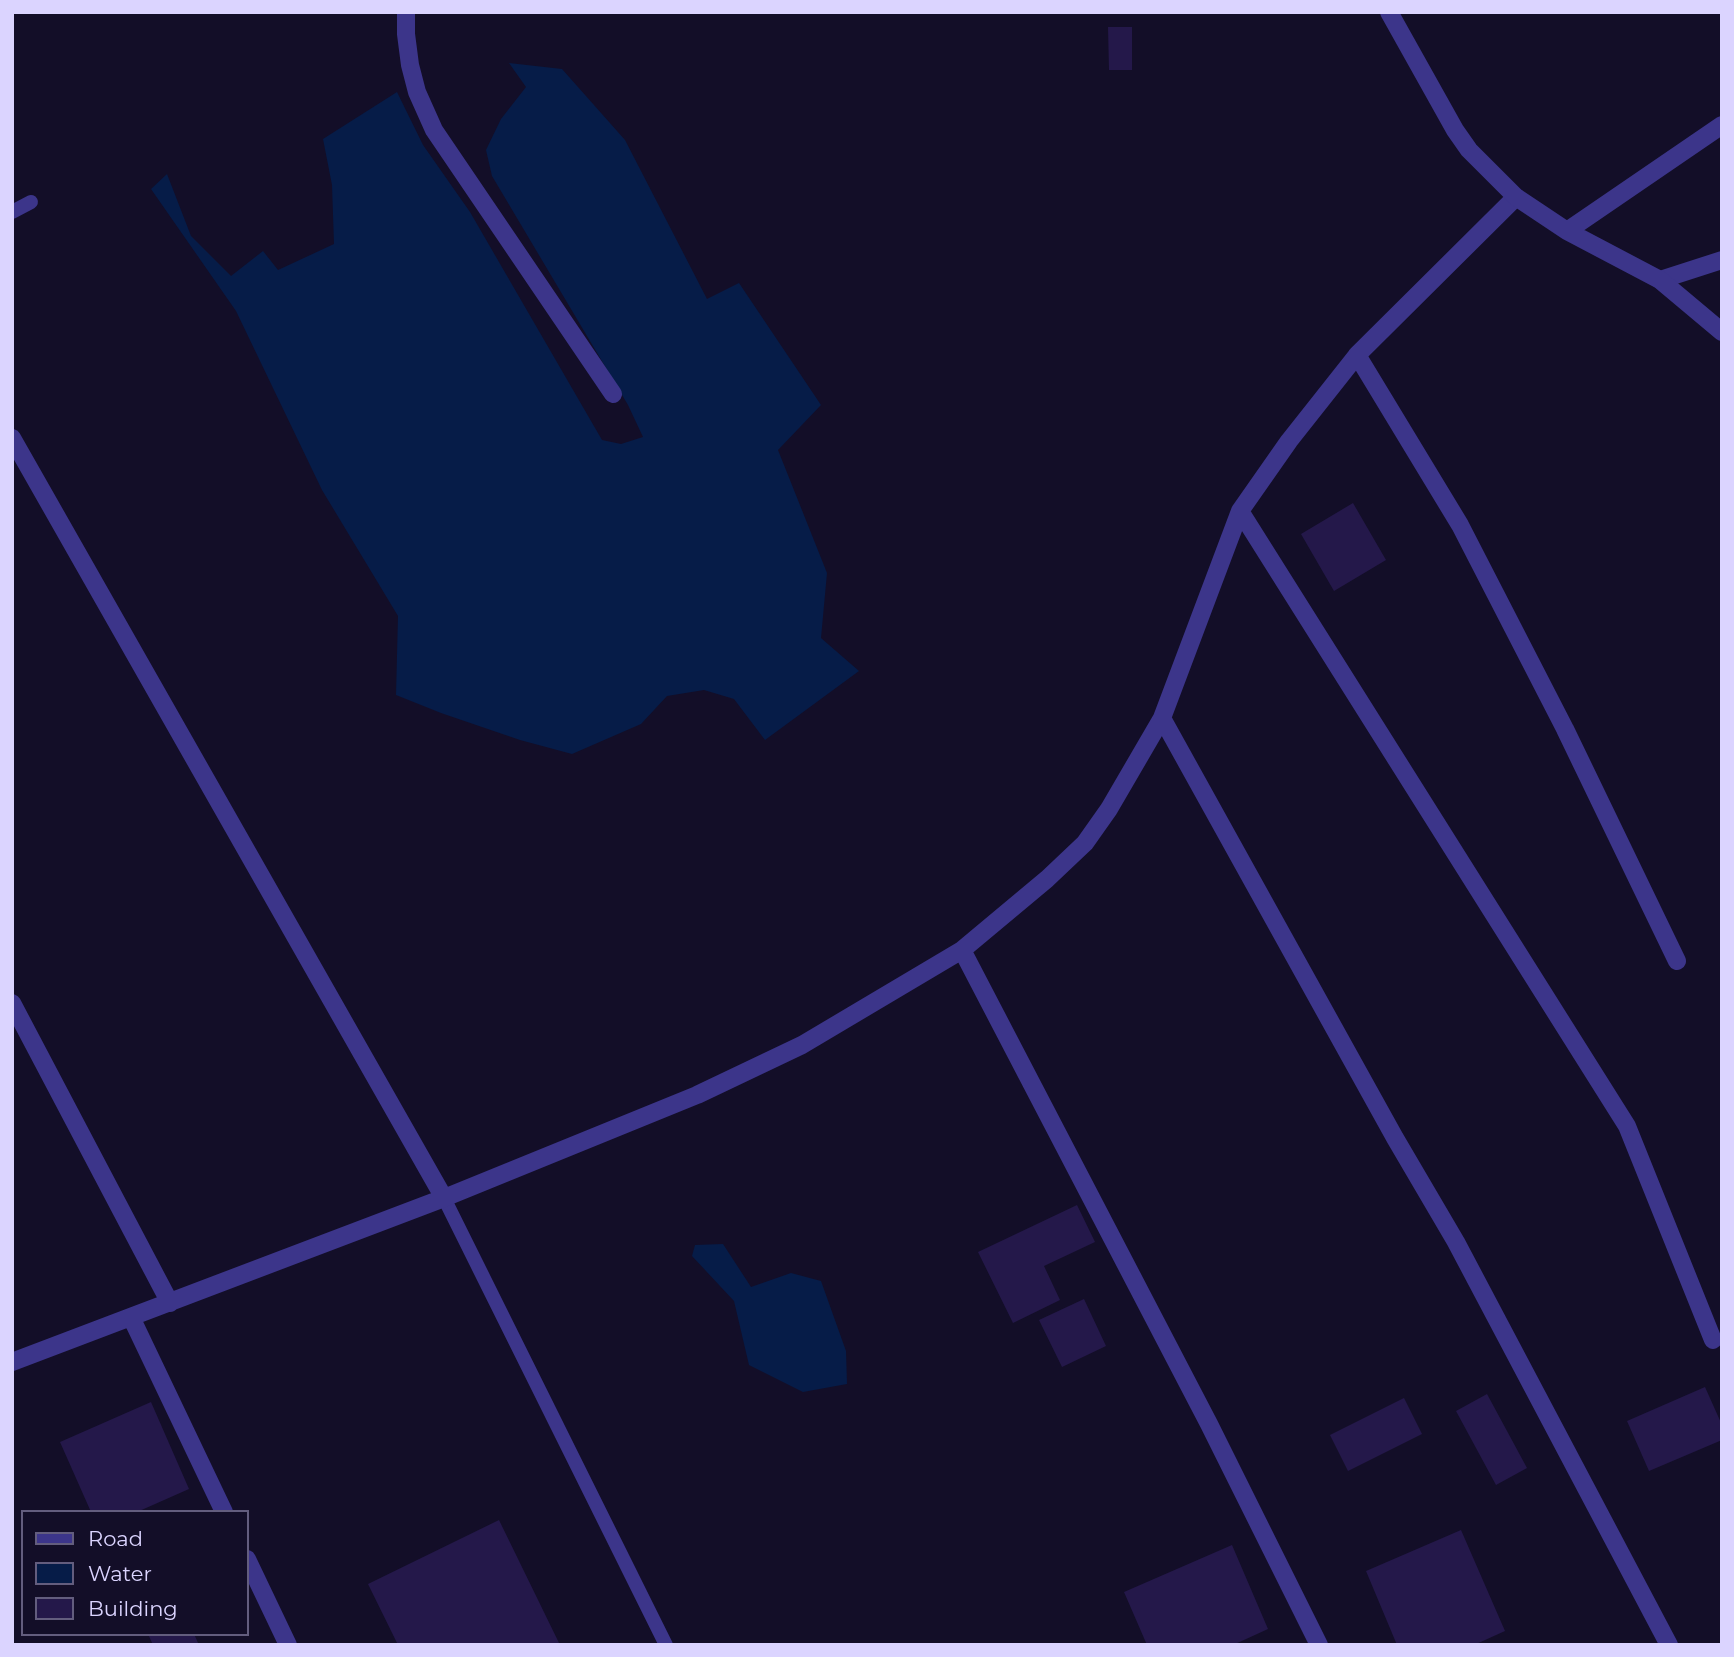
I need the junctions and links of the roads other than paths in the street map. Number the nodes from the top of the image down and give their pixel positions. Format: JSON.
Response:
{"nodes":[{"id":1,"x":406,"y":12,"type":"edge"},
{"id":2,"x":1389,"y":12,"type":"edge"},
{"id":3,"x":1722,"y":125,"type":"edge"},
{"id":4,"x":1516,"y":197,"type":"junction"},
{"id":5,"x":31,"y":202,"type":"dead end"},
{"id":6,"x":12,"y":212,"type":"edge"},
{"id":7,"x":1567,"y":231,"type":"junction"},
{"id":8,"x":1722,"y":260,"type":"edge"},
{"id":9,"x":1660,"y":280,"type":"junction"},
{"id":10,"x":1722,"y":332,"type":"edge"},
{"id":11,"x":1357,"y":355,"type":"junction"},
{"id":12,"x":614,"y":394,"type":"dead end"},
{"id":13,"x":12,"y":438,"type":"edge"},
{"id":14,"x":1240,"y":512,"type":"junction"},
{"id":15,"x":1162,"y":718,"type":"junction"},
{"id":16,"x":962,"y":950,"type":"junction"},
{"id":17,"x":1677,"y":961,"type":"dead end"},
{"id":18,"x":12,"y":1003,"type":"edge"},
{"id":19,"x":444,"y":1198,"type":"junction"},
{"id":20,"x":170,"y":1303,"type":"junction"},
{"id":21,"x":131,"y":1317,"type":"junction"},
{"id":22,"x":1713,"y":1340,"type":"dead end"},
{"id":23,"x":12,"y":1362,"type":"edge"},
{"id":24,"x":223,"y":1510,"type":"edge"},
{"id":25,"x":248,"y":1561,"type":"edge"},
{"id":26,"x":288,"y":1645,"type":"edge"},
{"id":27,"x":666,"y":1645,"type":"edge"},
{"id":28,"x":1319,"y":1645,"type":"edge"},
{"id":29,"x":1669,"y":1645,"type":"edge"}],
"edges":[{"from":1,"to":12,"type":"street"},
{"from":2,"to":4,"type":"street"},
{"from":3,"to":7,"type":"street"},
{"from":4,"to":7,"type":"street"},
{"from":4,"to":11,"type":"street"},
{"from":5,"to":6,"type":"lane"},
{"from":7,"to":9,"type":"street"},
{"from":8,"to":9,"type":"street"},
{"from":9,"to":10,"type":"street"},
{"from":11,"to":14,"type":"street"},
{"from":11,"to":17,"type":"street"},
{"from":13,"to":19,"type":"street"},
{"from":14,"to":15,"type":"street"},
{"from":14,"to":22,"type":"street"},
{"from":15,"to":16,"type":"street"},
{"from":15,"to":29,"type":"street"},
{"from":16,"to":19,"type":"street"},
{"from":16,"to":28,"type":"street"},
{"from":18,"to":20,"type":"street"},
{"from":19,"to":20,"type":"street"},
{"from":19,"to":27,"type":"lane"},
{"from":20,"to":21,"type":"street"},
{"from":21,"to":23,"type":"street"},
{"from":21,"to":24,"type":"street"},
{"from":25,"to":26,"type":"street"}]}
